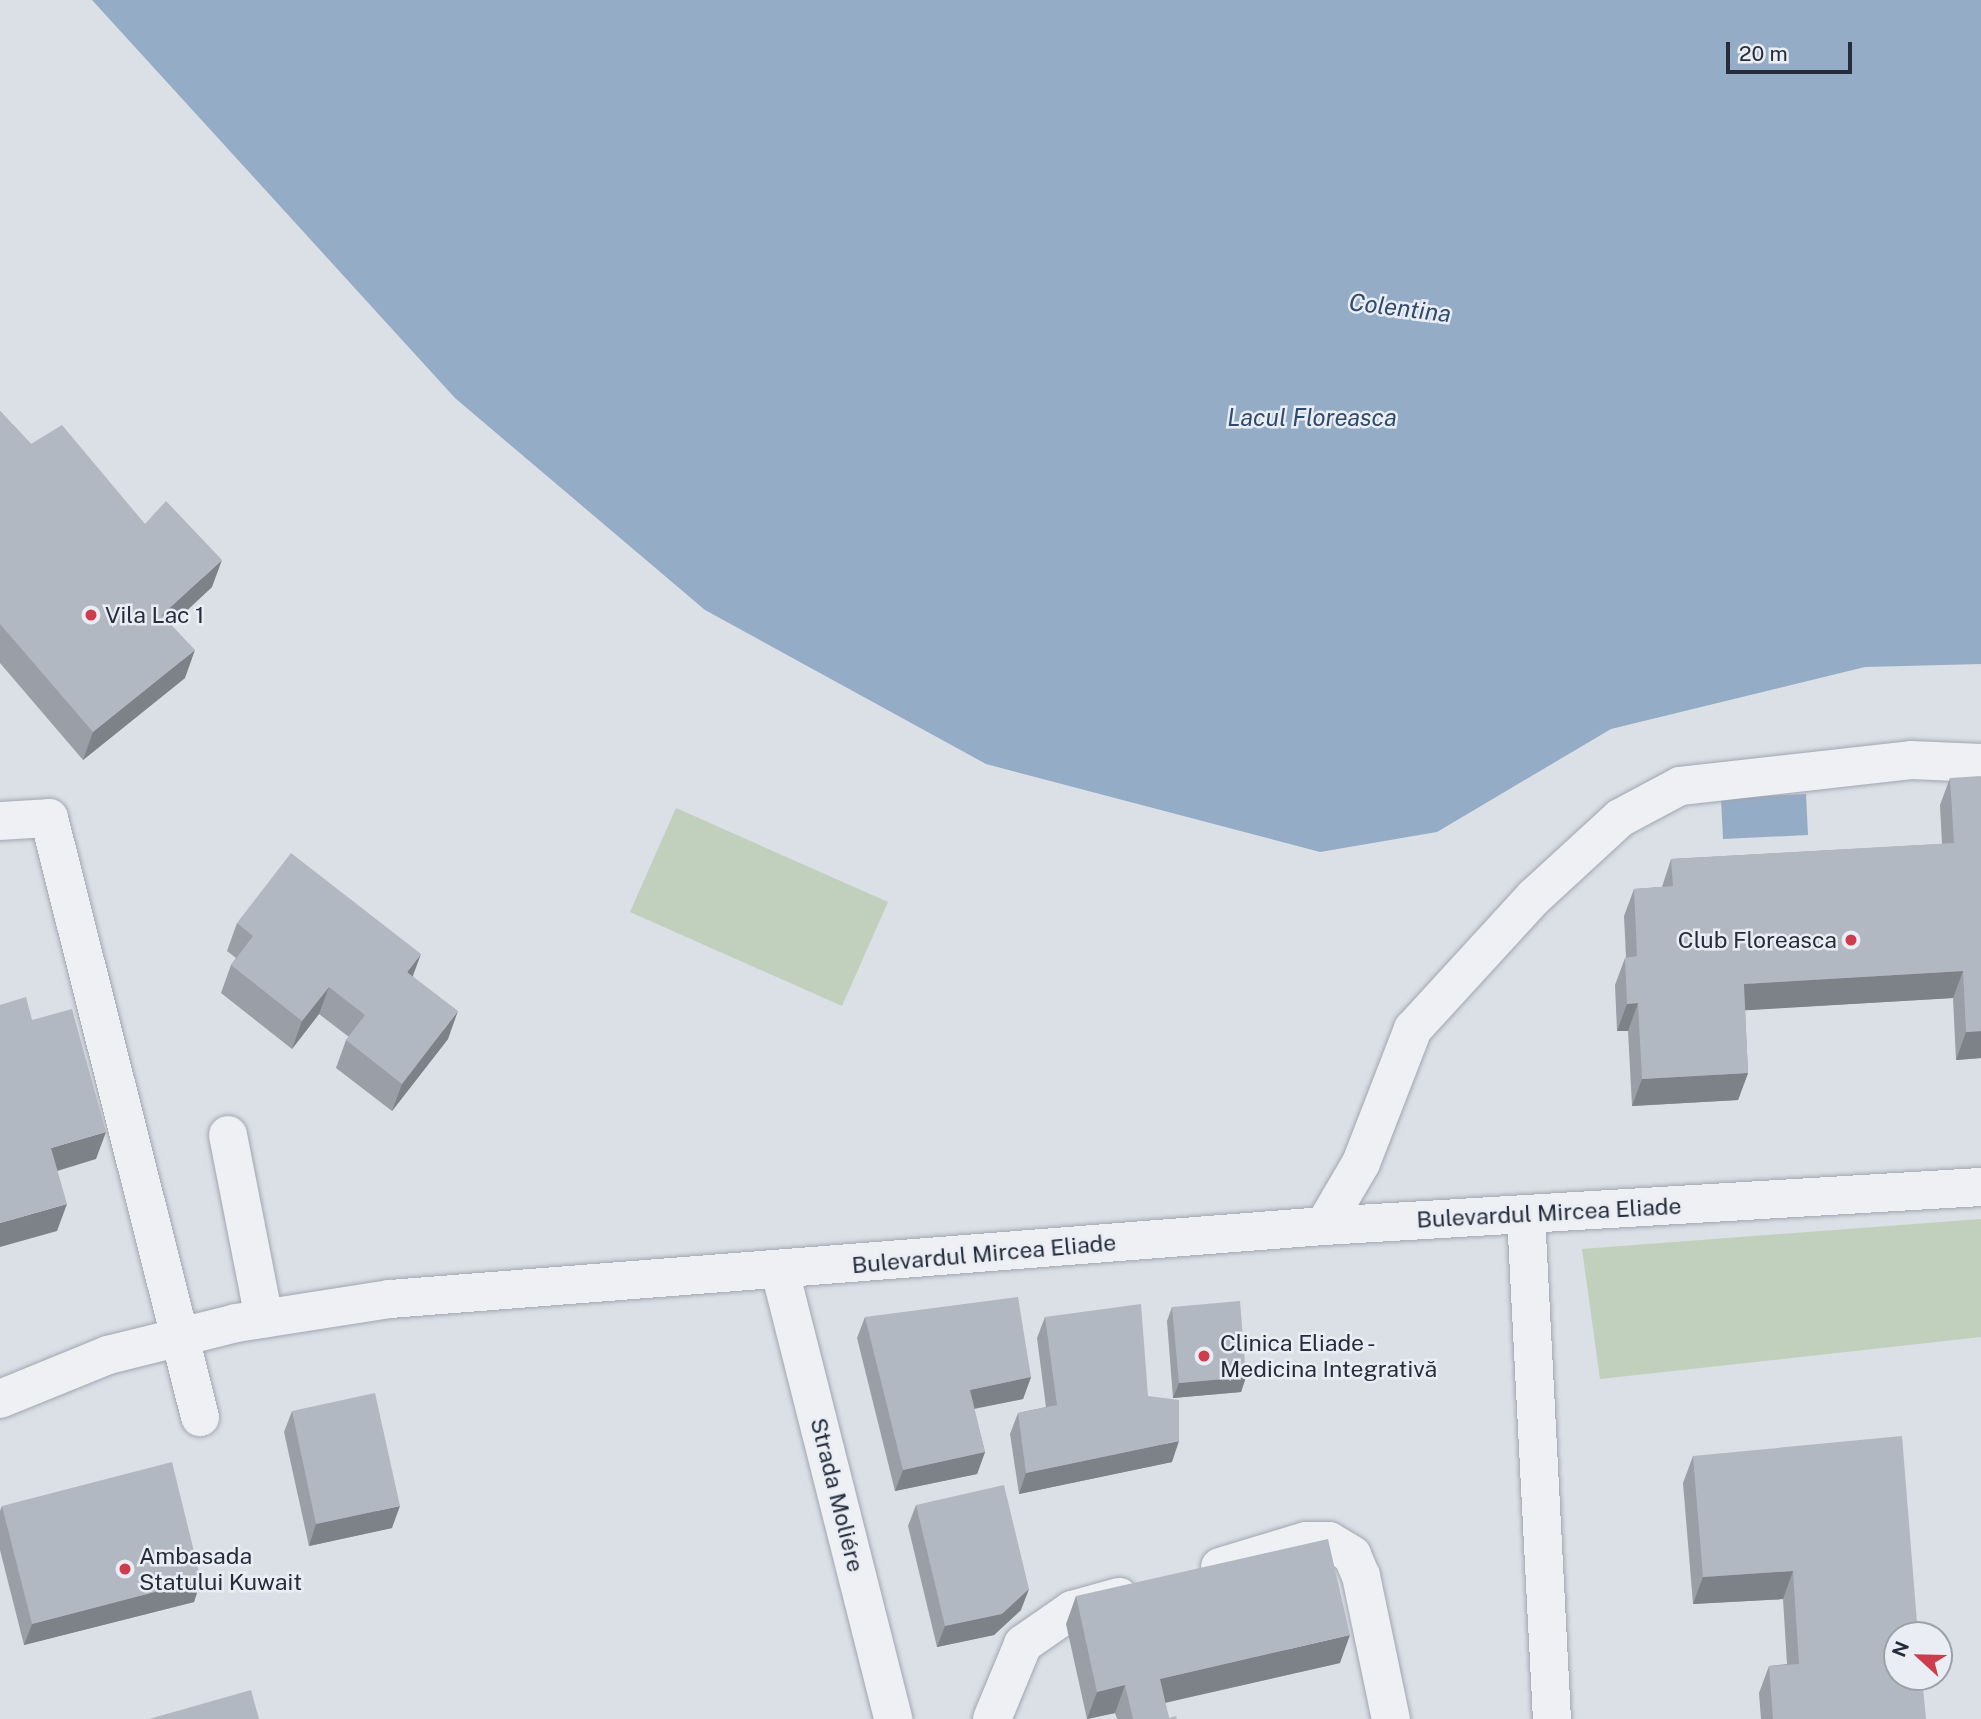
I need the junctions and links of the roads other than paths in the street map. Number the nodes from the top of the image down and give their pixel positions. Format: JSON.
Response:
{"nodes":[{"id":1,"x":1981,"y":763,"type":"edge"},
{"id":2,"x":0,"y":821,"type":"edge"},
{"id":3,"x":228,"y":1135,"type":"dead end"},
{"id":4,"x":1981,"y":1187,"type":"edge"},
{"id":5,"x":1526,"y":1215,"type":"junction"},
{"id":6,"x":1324,"y":1226,"type":"junction"},
{"id":7,"x":780,"y":1271,"type":"junction"},
{"id":8,"x":264,"y":1319,"type":"junction"},
{"id":9,"x":179,"y":1338,"type":"junction"},
{"id":10,"x":0,"y":1399,"type":"edge"},
{"id":11,"x":200,"y":1417,"type":"dead end"},
{"id":12,"x":1189,"y":1576,"type":"edge"},
{"id":13,"x":1150,"y":1587,"type":"edge"},
{"id":14,"x":893,"y":1719,"type":"edge"},
{"id":15,"x":992,"y":1719,"type":"edge"},
{"id":16,"x":1391,"y":1719,"type":"edge"},
{"id":17,"x":1552,"y":1719,"type":"edge"}],
"edges":[{"from":1,"to":6,"type":"street"},
{"from":2,"to":9,"type":"street"},
{"from":3,"to":8,"type":"street"},
{"from":4,"to":5,"type":"street","name":"Bulevardul Mircea Eliade"},
{"from":5,"to":6,"type":"street","name":"Bulevardul Mircea Eliade"},
{"from":5,"to":17,"type":"street"},
{"from":6,"to":7,"type":"street","name":"Bulevardul Mircea Eliade"},
{"from":7,"to":8,"type":"street","name":"Bulevardul Mircea Eliade"},
{"from":7,"to":14,"type":"street","name":"Strada Moliére"},
{"from":8,"to":9,"type":"street","name":"Bulevardul Mircea Eliade"},
{"from":9,"to":10,"type":"street","name":"Bulevardul Mircea Eliade"},
{"from":9,"to":11,"type":"street"},
{"from":12,"to":16,"type":"street"},
{"from":13,"to":15,"type":"street"}]}
